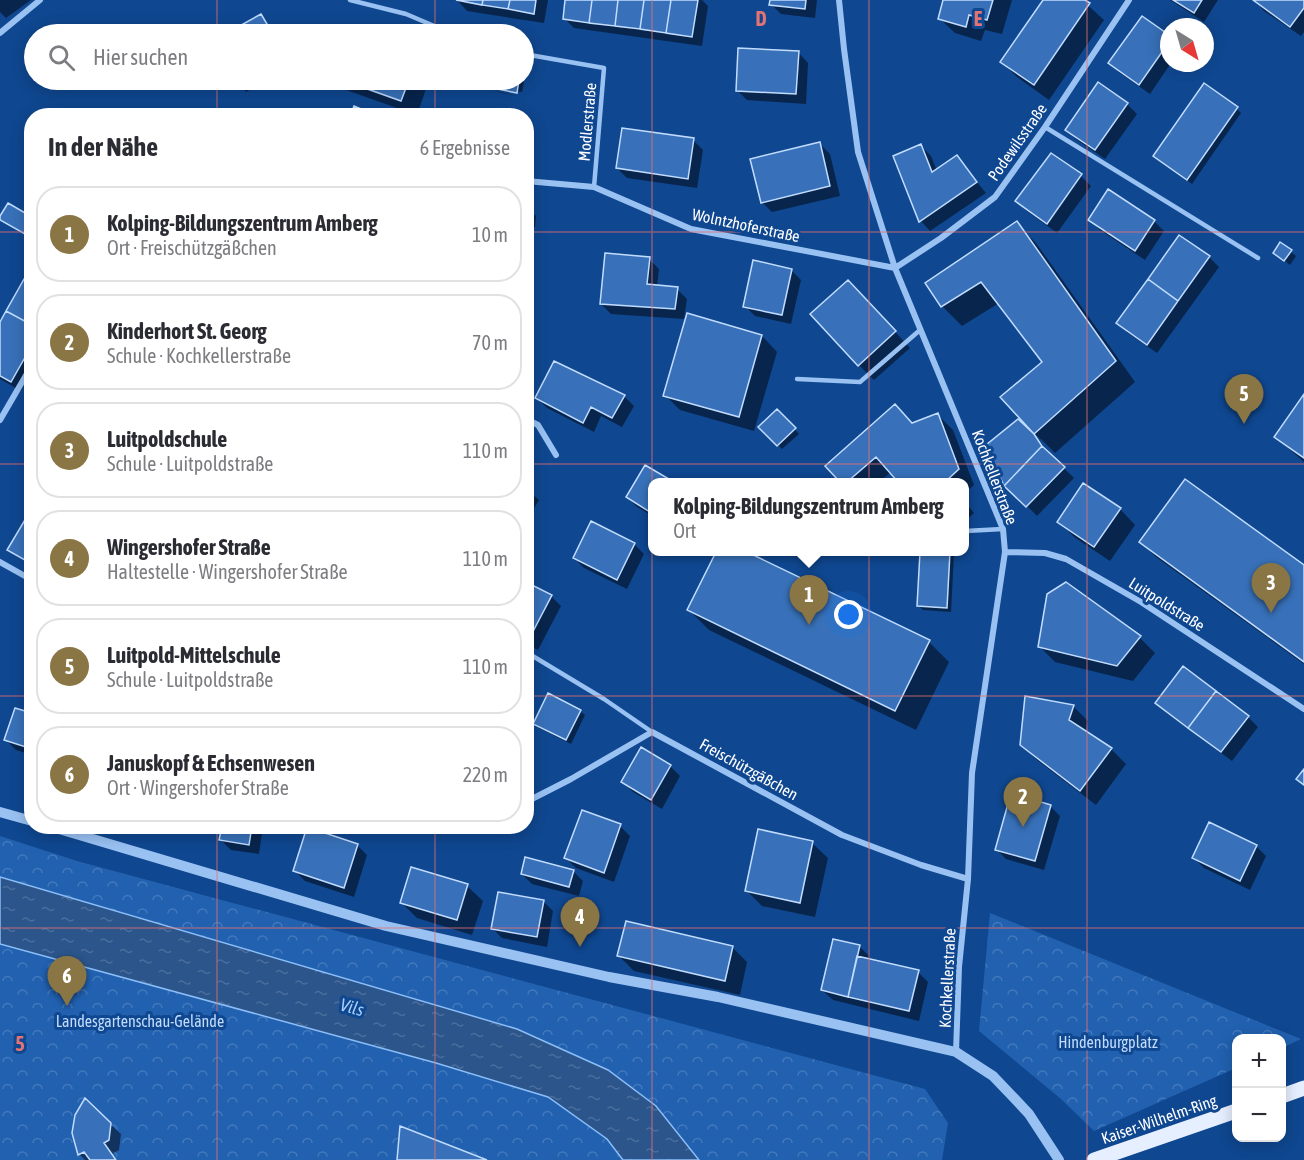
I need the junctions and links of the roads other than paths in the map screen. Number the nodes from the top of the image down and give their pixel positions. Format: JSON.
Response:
{"nodes":[{"id":1,"x":40,"y":0,"type":"edge"},
{"id":2,"x":350,"y":0,"type":"edge"},
{"id":3,"x":839,"y":0,"type":"edge"},
{"id":4,"x":1129,"y":0,"type":"edge"},
{"id":5,"x":430,"y":24,"type":"edge"},
{"id":6,"x":0,"y":33,"type":"edge"},
{"id":7,"x":534,"y":56,"type":"edge"},
{"id":8,"x":1045,"y":127,"type":"junction"},
{"id":9,"x":534,"y":182,"type":"edge"},
{"id":10,"x":594,"y":188,"type":"junction"},
{"id":11,"x":1258,"y":258,"type":"dead end"},
{"id":12,"x":895,"y":268,"type":"junction"},
{"id":13,"x":920,"y":330,"type":"junction"},
{"id":14,"x":24,"y":379,"type":"edge"},
{"id":15,"x":797,"y":379,"type":"dead end"},
{"id":16,"x":0,"y":420,"type":"edge"},
{"id":17,"x":534,"y":423,"type":"edge"},
{"id":18,"x":556,"y":455,"type":"dead end"},
{"id":19,"x":1003,"y":529,"type":"junction"},
{"id":20,"x":969,"y":531,"type":"edge"},
{"id":21,"x":1005,"y":552,"type":"junction"},
{"id":22,"x":0,"y":562,"type":"edge"},
{"id":23,"x":24,"y":576,"type":"edge"},
{"id":24,"x":534,"y":657,"type":"edge"},
{"id":25,"x":1304,"y":709,"type":"edge"},
{"id":26,"x":652,"y":732,"type":"junction"},
{"id":27,"x":534,"y":798,"type":"edge"},
{"id":28,"x":0,"y":812,"type":"edge"},
{"id":29,"x":24,"y":819,"type":"edge"},
{"id":30,"x":76,"y":834,"type":"edge"},
{"id":31,"x":968,"y":879,"type":"junction"},
{"id":32,"x":956,"y":1052,"type":"junction"},
{"id":33,"x":1304,"y":1088,"type":"edge"},
{"id":34,"x":1286,"y":1094,"type":"edge"},
{"id":35,"x":1232,"y":1112,"type":"edge"},
{"id":36,"x":1059,"y":1160,"type":"edge"},
{"id":37,"x":1094,"y":1160,"type":"edge"}],
"edges":[{"from":1,"to":6,"type":"street"},
{"from":2,"to":5,"type":"lane"},
{"from":3,"to":12,"type":"street","name":"Kochkellerstraße"},
{"from":4,"to":8,"type":"street","name":"Podewilsstraße"},
{"from":7,"to":10,"type":"lane","name":"Modlerstraße"},
{"from":8,"to":11,"type":"lane"},
{"from":8,"to":12,"type":"street","name":"Podewilsstraße"},
{"from":9,"to":10,"type":"street","name":"Wolntzhoferstraße"},
{"from":10,"to":12,"type":"street","name":"Wolntzhoferstraße"},
{"from":12,"to":13,"type":"street","name":"Kochkellerstraße"},
{"from":13,"to":15,"type":"lane"},
{"from":13,"to":19,"type":"street","name":"Kochkellerstraße"},
{"from":14,"to":16,"type":"street"},
{"from":17,"to":18,"type":"street"},
{"from":19,"to":20,"type":"lane"},
{"from":19,"to":21,"type":"street","name":"Kochkellerstraße"},
{"from":21,"to":25,"type":"street","name":"Luitpoldstraße"},
{"from":21,"to":31,"type":"street","name":"Kochkellerstraße"},
{"from":22,"to":23,"type":"street"},
{"from":24,"to":26,"type":"lane"},
{"from":26,"to":27,"type":"street"},
{"from":26,"to":31,"type":"street","name":"Freischützgäßchen"},
{"from":28,"to":29,"type":"street"},
{"from":30,"to":32,"type":"street"},
{"from":31,"to":32,"type":"street","name":"Kochkellerstraße"},
{"from":32,"to":36,"type":"street"},
{"from":33,"to":34,"type":"main road"},
{"from":35,"to":37,"type":"main road","name":"Kaiser-Wilhelm-Ring"}]}
